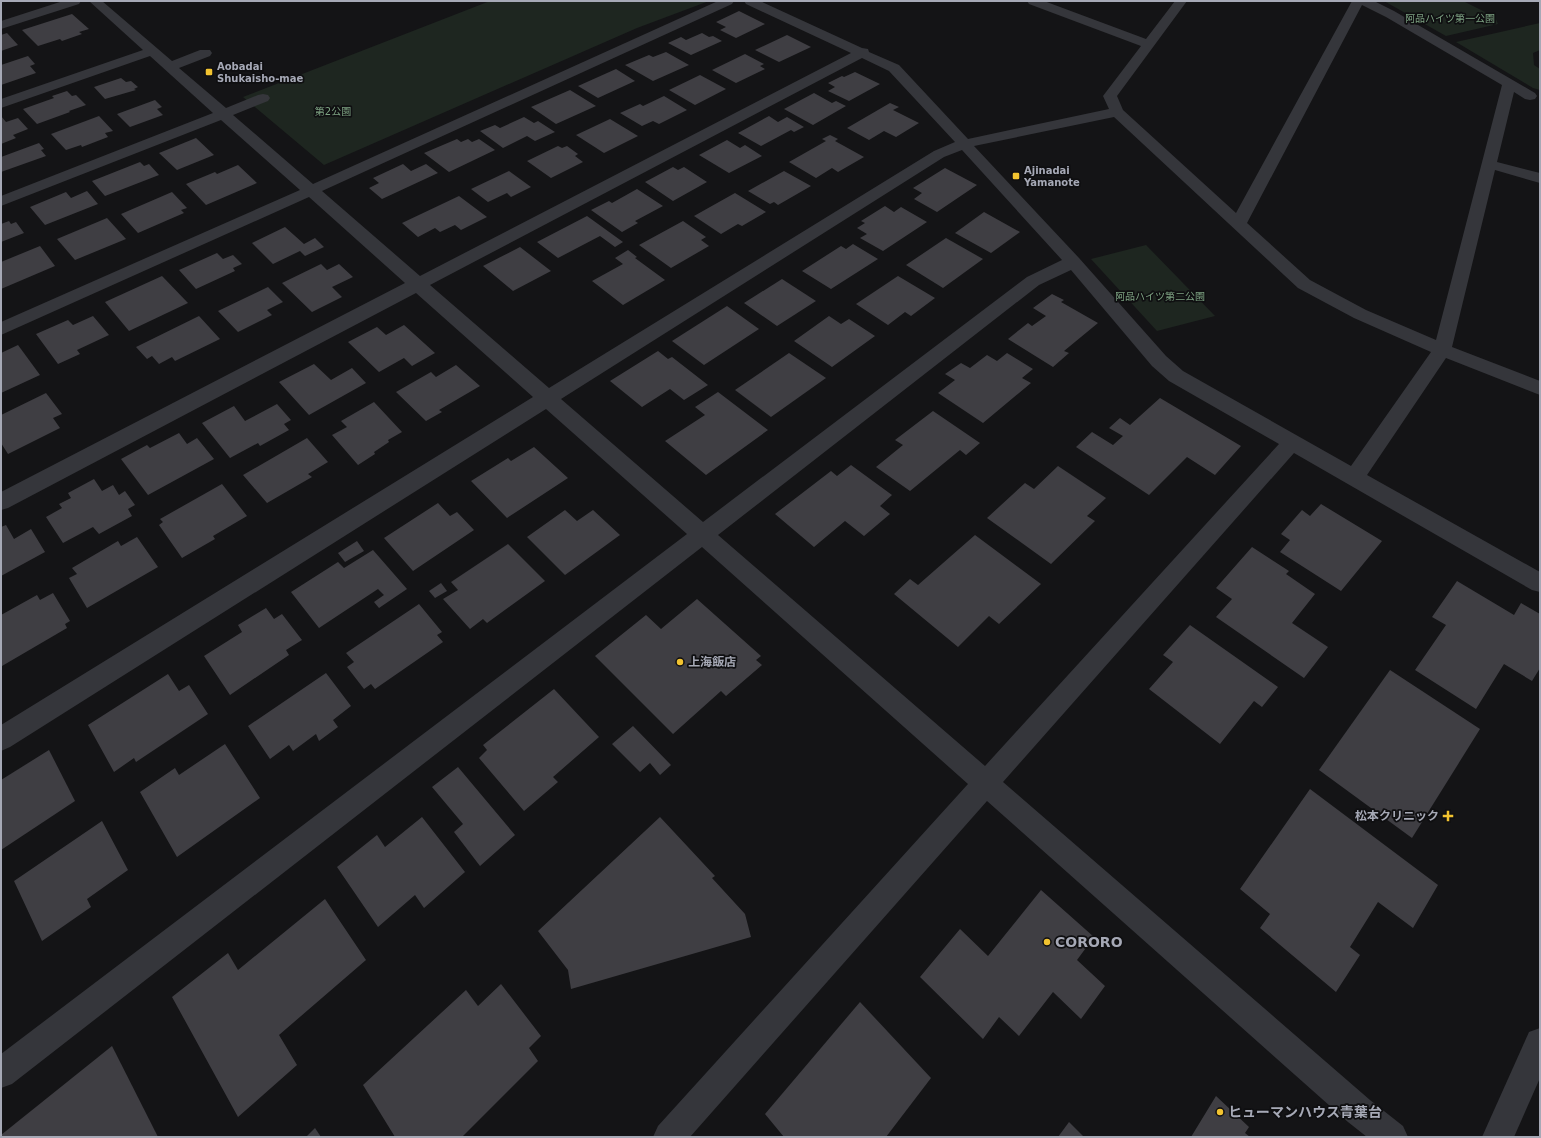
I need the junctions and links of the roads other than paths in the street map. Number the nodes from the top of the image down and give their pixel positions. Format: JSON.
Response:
{"nodes":[{"id":1,"x":75,"y":1,"type":"edge"},
{"id":2,"x":95,"y":1,"type":"edge"},
{"id":3,"x":728,"y":1,"type":"edge"},
{"id":4,"x":750,"y":1,"type":"edge"},
{"id":5,"x":1033,"y":1,"type":"edge"},
{"id":6,"x":1181,"y":1,"type":"edge"},
{"id":7,"x":1358,"y":1,"type":"edge"},
{"id":8,"x":1364,"y":1,"type":"edge"},
{"id":9,"x":1,"y":25,"type":"edge"},
{"id":10,"x":637,"y":28,"type":"dead end"},
{"id":11,"x":650,"y":36,"type":"junction"},
{"id":12,"x":1149,"y":44,"type":"junction"},
{"id":13,"x":152,"y":51,"type":"junction"},
{"id":14,"x":863,"y":52,"type":"junction"},
{"id":15,"x":205,"y":53,"type":"dead end"},
{"id":16,"x":169,"y":66,"type":"junction"},
{"id":17,"x":1509,"y":84,"type":"junction"},
{"id":18,"x":1530,"y":96,"type":"dead end"},
{"id":19,"x":263,"y":98,"type":"dead end"},
{"id":20,"x":1,"y":104,"type":"edge"},
{"id":21,"x":1117,"y":112,"type":"junction"},
{"id":22,"x":223,"y":113,"type":"junction"},
{"id":23,"x":964,"y":144,"type":"junction"},
{"id":24,"x":1489,"y":164,"type":"junction"},
{"id":25,"x":1540,"y":178,"type":"edge"},
{"id":26,"x":310,"y":190,"type":"junction"},
{"id":27,"x":1,"y":201,"type":"edge"},
{"id":28,"x":1238,"y":224,"type":"junction"},
{"id":29,"x":1073,"y":262,"type":"junction"},
{"id":30,"x":418,"y":285,"type":"junction"},
{"id":31,"x":1,"y":328,"type":"edge"},
{"id":32,"x":1442,"y":350,"type":"junction"},
{"id":33,"x":1540,"y":388,"type":"edge"},
{"id":34,"x":547,"y":398,"type":"junction"},
{"id":35,"x":1292,"y":442,"type":"junction"},
{"id":36,"x":1354,"y":478,"type":"junction"},
{"id":37,"x":1,"y":502,"type":"edge"},
{"id":38,"x":702,"y":535,"type":"junction"},
{"id":39,"x":1540,"y":583,"type":"edge"},
{"id":40,"x":1,"y":739,"type":"edge"},
{"id":41,"x":986,"y":784,"type":"junction"},
{"id":42,"x":1540,"y":1043,"type":"edge"},
{"id":43,"x":1,"y":1073,"type":"edge"},
{"id":44,"x":669,"y":1137,"type":"edge"},
{"id":45,"x":1392,"y":1137,"type":"edge"},
{"id":46,"x":1498,"y":1137,"type":"edge"}],
"edges":[{"from":1,"to":9,"type":"street"},
{"from":2,"to":13,"type":"street"},
{"from":3,"to":11,"type":"street"},
{"from":4,"to":14,"type":"street"},
{"from":5,"to":12,"type":"street"},
{"from":6,"to":12,"type":"street"},
{"from":7,"to":28,"type":"street"},
{"from":8,"to":17,"type":"street"},
{"from":10,"to":11,"type":"street"},
{"from":11,"to":26,"type":"street"},
{"from":12,"to":21,"type":"street"},
{"from":13,"to":16,"type":"street"},
{"from":13,"to":20,"type":"street"},
{"from":14,"to":23,"type":"street"},
{"from":14,"to":30,"type":"street"},
{"from":15,"to":16,"type":"street"},
{"from":16,"to":22,"type":"street"},
{"from":17,"to":18,"type":"street"},
{"from":17,"to":24,"type":"street"},
{"from":19,"to":22,"type":"street"},
{"from":21,"to":23,"type":"street"},
{"from":21,"to":28,"type":"street"},
{"from":22,"to":26,"type":"street"},
{"from":22,"to":27,"type":"street"},
{"from":23,"to":29,"type":"street"},
{"from":23,"to":34,"type":"street"},
{"from":24,"to":25,"type":"street"},
{"from":24,"to":32,"type":"street"},
{"from":26,"to":30,"type":"street"},
{"from":26,"to":31,"type":"street"},
{"from":28,"to":32,"type":"street"},
{"from":29,"to":35,"type":"street"},
{"from":29,"to":38,"type":"street"},
{"from":30,"to":34,"type":"street"},
{"from":30,"to":37,"type":"street"},
{"from":32,"to":33,"type":"street"},
{"from":32,"to":36,"type":"street"},
{"from":34,"to":38,"type":"street"},
{"from":34,"to":40,"type":"street"},
{"from":35,"to":36,"type":"street"},
{"from":35,"to":41,"type":"street"},
{"from":36,"to":39,"type":"street"},
{"from":38,"to":41,"type":"street"},
{"from":38,"to":43,"type":"street"},
{"from":41,"to":44,"type":"street"},
{"from":41,"to":45,"type":"street"},
{"from":42,"to":46,"type":"street"}]}
